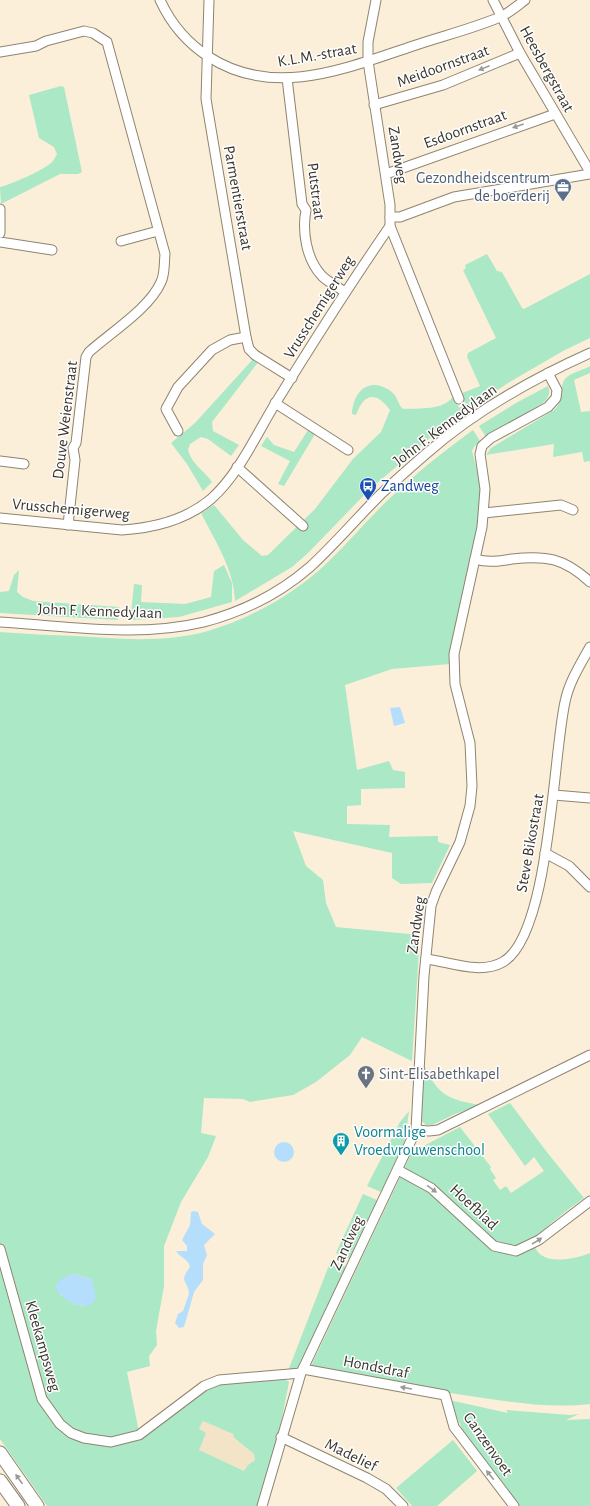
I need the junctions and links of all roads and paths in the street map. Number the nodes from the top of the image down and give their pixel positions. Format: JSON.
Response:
{"nodes":[{"id":1,"x":160,"y":0,"type":"edge"},
{"id":2,"x":209,"y":0,"type":"edge"},
{"id":3,"x":376,"y":0,"type":"edge"},
{"id":4,"x":493,"y":0,"type":"edge"},
{"id":5,"x":525,"y":0,"type":"edge"},
{"id":6,"x":501,"y":17,"type":"junction"},
{"id":7,"x":0,"y":52,"type":"edge"},
{"id":8,"x":520,"y":53,"type":"junction"},
{"id":9,"x":206,"y":55,"type":"junction"},
{"id":10,"x":368,"y":61,"type":"junction"},
{"id":11,"x":287,"y":78,"type":"junction"},
{"id":12,"x":374,"y":105,"type":"junction"},
{"id":13,"x":555,"y":114,"type":"junction"},
{"id":14,"x":590,"y":173,"type":"edge"},
{"id":15,"x":386,"y":174,"type":"junction"},
{"id":16,"x":0,"y":209,"type":"edge"},
{"id":17,"x":390,"y":221,"type":"junction"},
{"id":18,"x":158,"y":231,"type":"junction"},
{"id":19,"x":0,"y":233,"type":"edge"},
{"id":20,"x":120,"y":241,"type":"dead end"},
{"id":21,"x":0,"y":242,"type":"edge"},
{"id":22,"x":52,"y":250,"type":"dead end"},
{"id":23,"x":345,"y":292,"type":"junction"},
{"id":24,"x":246,"y":337,"type":"junction"},
{"id":25,"x":590,"y":353,"type":"edge"},
{"id":26,"x":548,"y":373,"type":"junction"},
{"id":27,"x":292,"y":378,"type":"junction"},
{"id":28,"x":459,"y":399,"type":"dead end"},
{"id":29,"x":275,"y":404,"type":"junction"},
{"id":30,"x":178,"y":430,"type":"dead end"},
{"id":31,"x":348,"y":450,"type":"dead end"},
{"id":32,"x":0,"y":461,"type":"edge"},
{"id":33,"x":24,"y":464,"type":"dead end"},
{"id":34,"x":237,"y":467,"type":"junction"},
{"id":35,"x":573,"y":510,"type":"dead end"},
{"id":36,"x":484,"y":513,"type":"junction"},
{"id":37,"x":0,"y":518,"type":"edge"},
{"id":38,"x":68,"y":525,"type":"junction"},
{"id":39,"x":303,"y":526,"type":"dead end"},
{"id":40,"x":475,"y":559,"type":"junction"},
{"id":41,"x":590,"y":582,"type":"edge"},
{"id":42,"x":0,"y":622,"type":"edge"},
{"id":43,"x":590,"y":647,"type":"edge"},
{"id":44,"x":554,"y":795,"type":"junction"},
{"id":45,"x":590,"y":798,"type":"edge"},
{"id":46,"x":545,"y":853,"type":"junction"},
{"id":47,"x":590,"y":887,"type":"edge"},
{"id":48,"x":426,"y":960,"type":"junction"},
{"id":49,"x":590,"y":1054,"type":"edge"},
{"id":50,"x":416,"y":1130,"type":"junction"},
{"id":51,"x":398,"y":1170,"type":"junction"},
{"id":52,"x":590,"y":1200,"type":"edge"},
{"id":53,"x":0,"y":1249,"type":"edge"},
{"id":54,"x":302,"y":1371,"type":"junction"},
{"id":55,"x":445,"y":1395,"type":"joint"},
{"id":56,"x":281,"y":1437,"type":"junction"},
{"id":57,"x":0,"y":1453,"type":"edge"},
{"id":58,"x":0,"y":1481,"type":"edge"},
{"id":59,"x":18,"y":1506,"type":"edge"},
{"id":60,"x":37,"y":1506,"type":"edge"},
{"id":61,"x":262,"y":1506,"type":"edge"},
{"id":62,"x":403,"y":1506,"type":"edge"},
{"id":63,"x":514,"y":1506,"type":"edge"}],
"edges":[{"from":1,"to":9,"type":"street","name":"K.L.M.-straat"},
{"from":2,"to":9,"type":"street","name":"Parmentierstraat"},
{"from":3,"to":10,"type":"street","name":"Zandweg"},
{"from":4,"to":6,"type":"street","name":"Heesbergstraat"},
{"from":5,"to":6,"type":"street","name":"K.L.M.-straat"},
{"from":6,"to":8,"type":"street","name":"Heesbergstraat"},
{"from":6,"to":10,"type":"street","name":"K.L.M.-straat"},
{"from":7,"to":18,"type":"street","name":"Douve Weienstraat"},
{"from":8,"to":12,"type":"street","name":"Meidoornstraat","one_way":true},
{"from":8,"to":13,"type":"street","name":"Heesbergstraat"},
{"from":9,"to":11,"type":"street","name":"K.L.M.-straat"},
{"from":9,"to":24,"type":"street","name":"Parmentierstraat"},
{"from":10,"to":11,"type":"street","name":"K.L.M.-straat"},
{"from":10,"to":12,"type":"street","name":"Zandweg"},
{"from":11,"to":23,"type":"street","name":"Putstraat"},
{"from":12,"to":15,"type":"street","name":"Zandweg"},
{"from":13,"to":14,"type":"street","name":"Heesbergstraat"},
{"from":13,"to":15,"type":"street","name":"Esdoornstraat","one_way":true},
{"from":14,"to":17,"type":"street"},
{"from":15,"to":17,"type":"street","name":"Zandweg"},
{"from":16,"to":19,"type":"street"},
{"from":17,"to":23,"type":"street","name":"Vrusschemigerweg"},
{"from":17,"to":28,"type":"street","name":"Zandweg"},
{"from":18,"to":20,"type":"street"},
{"from":18,"to":38,"type":"street","name":"Douve Weienstraat"},
{"from":21,"to":22,"type":"street"},
{"from":23,"to":27,"type":"street","name":"Vrusschemigerweg"},
{"from":24,"to":27,"type":"street","name":"Parmentierstraat"},
{"from":24,"to":30,"type":"street"},
{"from":25,"to":26,"type":"street","name":"John F. Kennedylaan"},
{"from":26,"to":36,"type":"street","name":"Zandweg"},
{"from":26,"to":42,"type":"street","name":"John F. Kennedylaan"},
{"from":27,"to":29,"type":"street","name":"Vrusschemigerweg"},
{"from":29,"to":31,"type":"street"},
{"from":29,"to":34,"type":"street","name":"Vrusschemigerweg"},
{"from":32,"to":33,"type":"street"},
{"from":34,"to":38,"type":"street","name":"Vrusschemigerweg"},
{"from":34,"to":39,"type":"street"},
{"from":35,"to":36,"type":"street"},
{"from":36,"to":40,"type":"street","name":"Zandweg"},
{"from":37,"to":38,"type":"street","name":"Vrusschemigerweg"},
{"from":40,"to":41,"type":"street"},
{"from":40,"to":48,"type":"street","name":"Zandweg"},
{"from":43,"to":44,"type":"street","name":"Steve Bikostraat"},
{"from":44,"to":45,"type":"street"},
{"from":44,"to":46,"type":"street","name":"Steve Bikostraat"},
{"from":46,"to":47,"type":"street"},
{"from":46,"to":48,"type":"street","name":"Steve Bikostraat"},
{"from":48,"to":50,"type":"street","name":"Zandweg"},
{"from":49,"to":50,"type":"street"},
{"from":50,"to":51,"type":"street","name":"Zandweg"},
{"from":51,"to":52,"type":"street","name":"Hoefblad","one_way":true},
{"from":51,"to":54,"type":"street","name":"Zandweg"},
{"from":53,"to":54,"type":"street","name":"Kleekampsweg"},
{"from":55,"to":54,"type":"street","name":"Hondsdraf","one_way":true},
{"from":54,"to":56,"type":"street","name":"Zandweg"},
{"from":63,"to":55,"type":"street","name":"Ganzenvoet","one_way":true},
{"from":56,"to":61,"type":"street","name":"Zandweg"},
{"from":56,"to":62,"type":"street","name":"Madelief"},
{"from":60,"to":57,"type":"highway","one_way":true},
{"from":58,"to":59,"type":"highway"}]}
